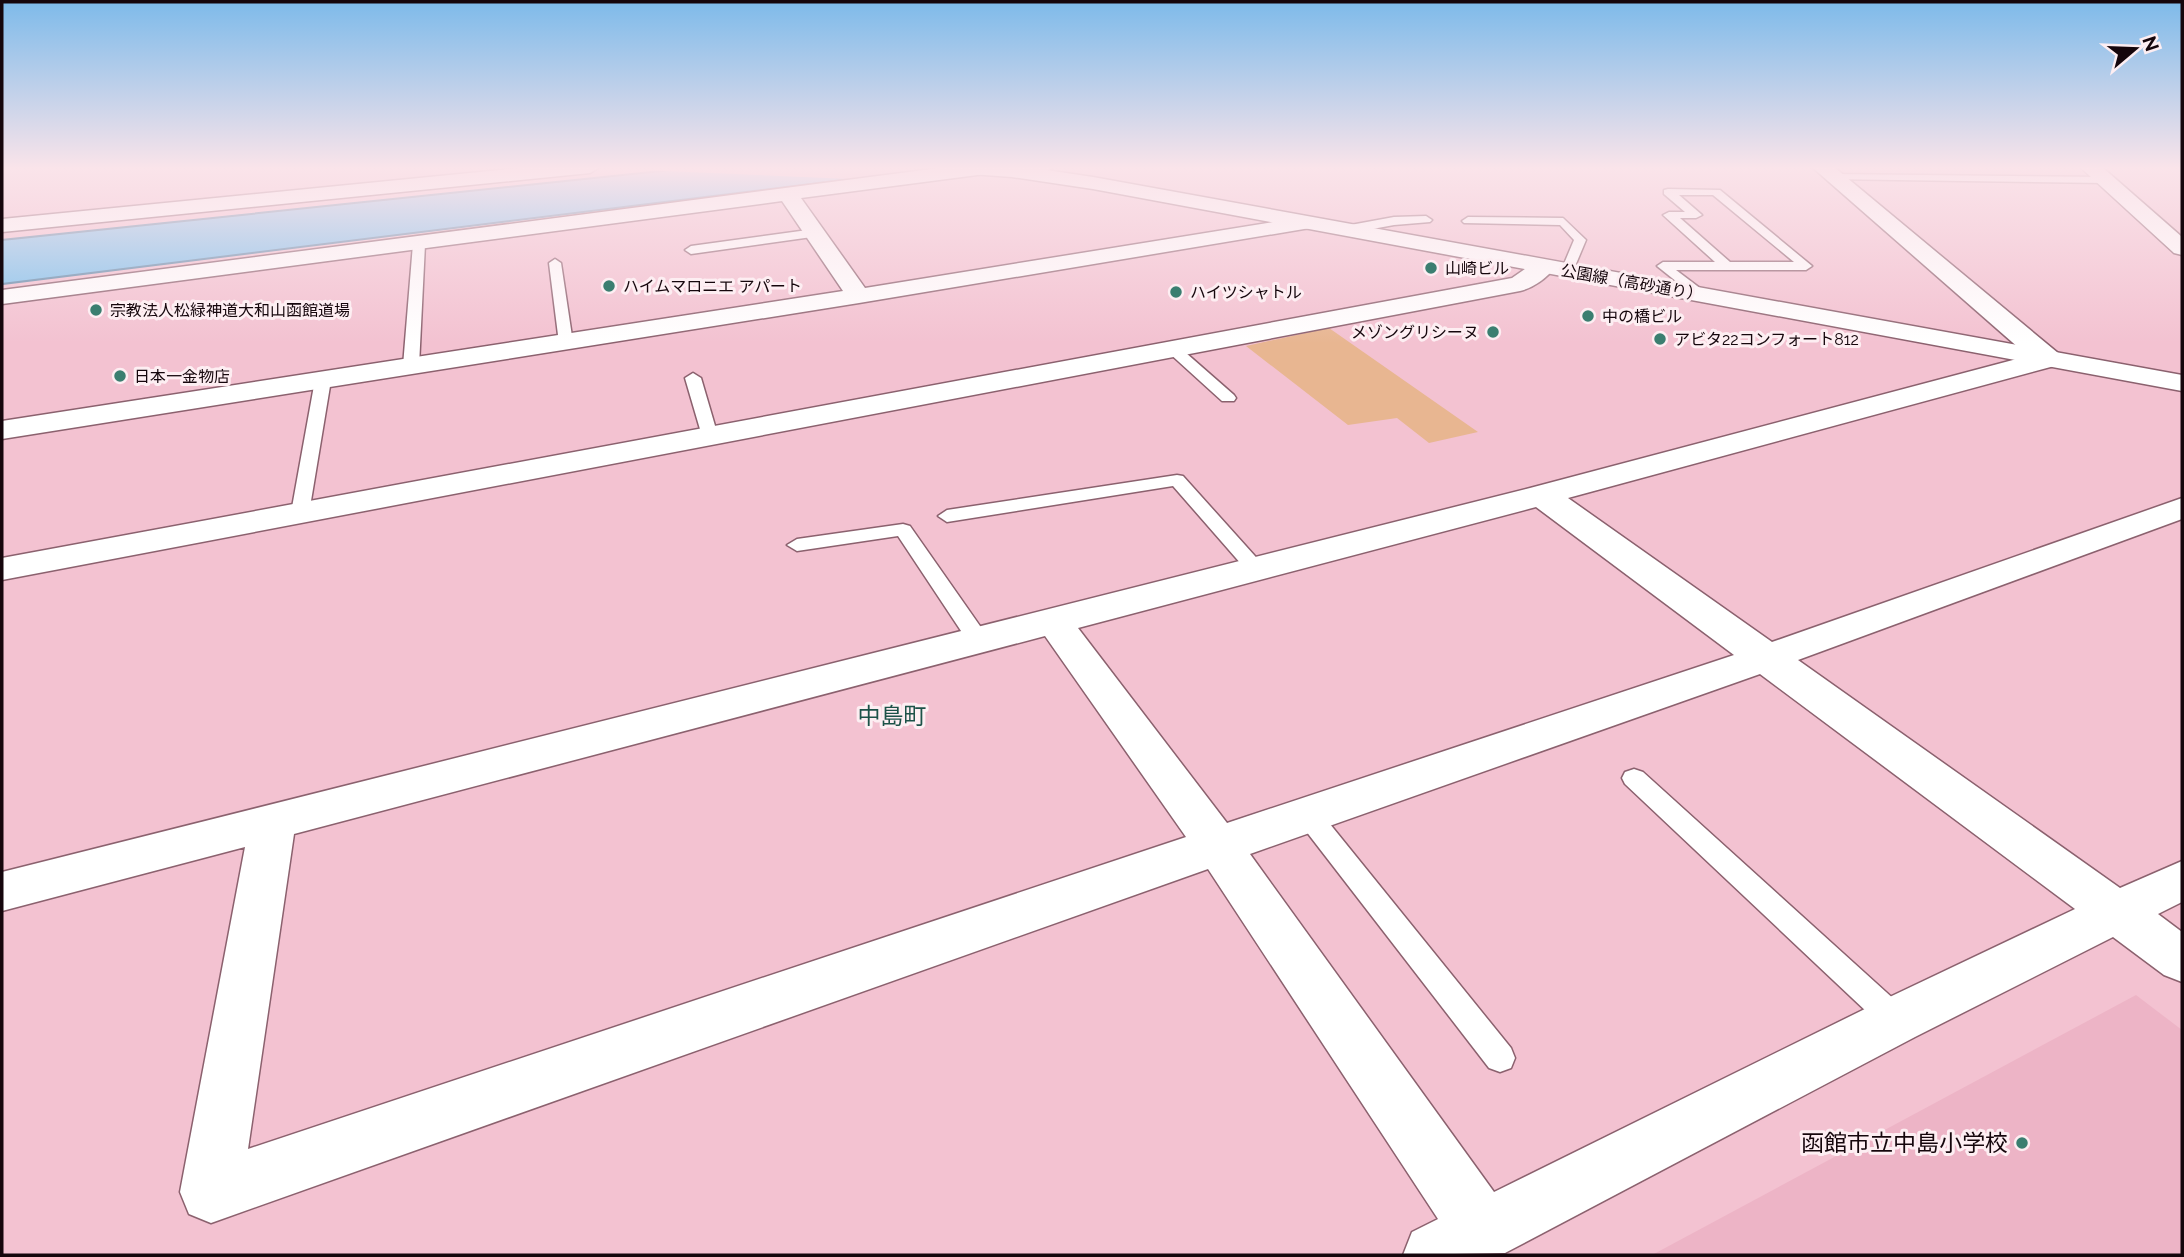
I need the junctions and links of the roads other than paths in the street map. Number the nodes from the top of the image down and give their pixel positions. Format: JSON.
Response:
{"nodes":[{"id":1,"x":560,"y":226,"type":"edge"},
{"id":2,"x":810,"y":226,"type":"edge"},
{"id":3,"x":1288,"y":226,"type":"edge"},
{"id":4,"x":1320,"y":226,"type":"edge"},
{"id":5,"x":1369,"y":226,"type":"edge"},
{"id":6,"x":1566,"y":226,"type":"edge"},
{"id":7,"x":1681,"y":226,"type":"edge"},
{"id":8,"x":1757,"y":226,"type":"edge"},
{"id":9,"x":1890,"y":226,"type":"edge"},
{"id":10,"x":2158,"y":226,"type":"edge"},
{"id":11,"x":1345,"y":230,"type":"junction"},
{"id":12,"x":815,"y":233,"type":"junction"},
{"id":13,"x":419,"y":244,"type":"junction"},
{"id":14,"x":2182,"y":247,"type":"edge"},
{"id":15,"x":691,"y":250,"type":"dead end"},
{"id":16,"x":555,"y":263,"type":"dead end"},
{"id":17,"x":1727,"y":266,"type":"junction"},
{"id":18,"x":1555,"y":269,"type":"junction"},
{"id":19,"x":1702,"y":295,"type":"junction"},
{"id":20,"x":859,"y":296,"type":"junction"},
{"id":21,"x":2,"y":298,"type":"edge"},
{"id":22,"x":566,"y":342,"type":"junction"},
{"id":23,"x":1173,"y":349,"type":"junction"},
{"id":24,"x":2048,"y":359,"type":"junction"},
{"id":25,"x":411,"y":366,"type":"junction"},
{"id":26,"x":693,"y":379,"type":"dead end"},
{"id":27,"x":323,"y":380,"type":"junction"},
{"id":28,"x":2182,"y":383,"type":"edge"},
{"id":29,"x":1228,"y":398,"type":"dead end"},
{"id":30,"x":2,"y":430,"type":"edge"},
{"id":31,"x":710,"y":436,"type":"junction"},
{"id":32,"x":1542,"y":495,"type":"junction"},
{"id":33,"x":2182,"y":508,"type":"edge"},
{"id":34,"x":300,"y":513,"type":"junction"},
{"id":35,"x":947,"y":516,"type":"dead end"},
{"id":36,"x":797,"y":545,"type":"dead end"},
{"id":37,"x":2,"y":569,"type":"edge"},
{"id":38,"x":1256,"y":569,"type":"junction"},
{"id":39,"x":1054,"y":622,"type":"junction"},
{"id":40,"x":979,"y":641,"type":"junction"},
{"id":41,"x":1765,"y":658,"type":"junction"},
{"id":42,"x":1634,"y":778,"type":"dead end"},
{"id":43,"x":1308,"y":815,"type":"junction"},
{"id":44,"x":273,"y":821,"type":"junction"},
{"id":45,"x":1217,"y":845,"type":"junction"},
{"id":46,"x":2182,"y":880,"type":"edge"},
{"id":47,"x":2,"y":892,"type":"edge"},
{"id":48,"x":2117,"y":913,"type":"junction"},
{"id":49,"x":2182,"y":960,"type":"edge"},
{"id":50,"x":1896,"y":1020,"type":"junction"},
{"id":51,"x":1500,"y":1058,"type":"dead end"},
{"id":52,"x":1459,"y":1243,"type":"edge"}],
"edges":[{"from":1,"to":13,"type":"street"},
{"from":2,"to":12,"type":"street"},
{"from":3,"to":20,"type":"street"},
{"from":4,"to":11,"type":"street","name":"公園線（高砂通り）"},
{"from":5,"to":11,"type":"lane"},
{"from":6,"to":18,"type":"lane"},
{"from":7,"to":17,"type":"lane"},
{"from":8,"to":17,"type":"lane"},
{"from":9,"to":24,"type":"street"},
{"from":10,"to":14,"type":"street"},
{"from":11,"to":18,"type":"street","name":"公園線（高砂通り）"},
{"from":12,"to":15,"type":"lane"},
{"from":12,"to":20,"type":"street"},
{"from":13,"to":21,"type":"street"},
{"from":13,"to":25,"type":"lane"},
{"from":16,"to":22,"type":"lane"},
{"from":17,"to":19,"type":"lane"},
{"from":18,"to":19,"type":"street","name":"公園線（高砂通り）"},
{"from":18,"to":23,"type":"street"},
{"from":19,"to":24,"type":"street","name":"公園線（高砂通り）"},
{"from":20,"to":22,"type":"street"},
{"from":22,"to":25,"type":"street"},
{"from":23,"to":29,"type":"lane"},
{"from":23,"to":31,"type":"street"},
{"from":24,"to":28,"type":"street","name":"公園線（高砂通り）"},
{"from":24,"to":32,"type":"street"},
{"from":25,"to":27,"type":"street"},
{"from":26,"to":31,"type":"lane"},
{"from":27,"to":30,"type":"street"},
{"from":27,"to":34,"type":"lane"},
{"from":31,"to":34,"type":"street"},
{"from":32,"to":38,"type":"street"},
{"from":32,"to":41,"type":"street"},
{"from":33,"to":41,"type":"street"},
{"from":34,"to":37,"type":"street"},
{"from":35,"to":38,"type":"lane"},
{"from":36,"to":40,"type":"lane"},
{"from":38,"to":39,"type":"street"},
{"from":39,"to":40,"type":"street"},
{"from":39,"to":45,"type":"street"},
{"from":40,"to":44,"type":"street"},
{"from":41,"to":43,"type":"street"},
{"from":41,"to":48,"type":"street"},
{"from":42,"to":50,"type":"lane"},
{"from":43,"to":45,"type":"street"},
{"from":43,"to":51,"type":"lane"},
{"from":44,"to":45,"type":"street"},
{"from":44,"to":47,"type":"street"},
{"from":45,"to":52,"type":"street"},
{"from":46,"to":48,"type":"street"},
{"from":48,"to":49,"type":"street"},
{"from":48,"to":50,"type":"street"},
{"from":50,"to":52,"type":"street"}]}
